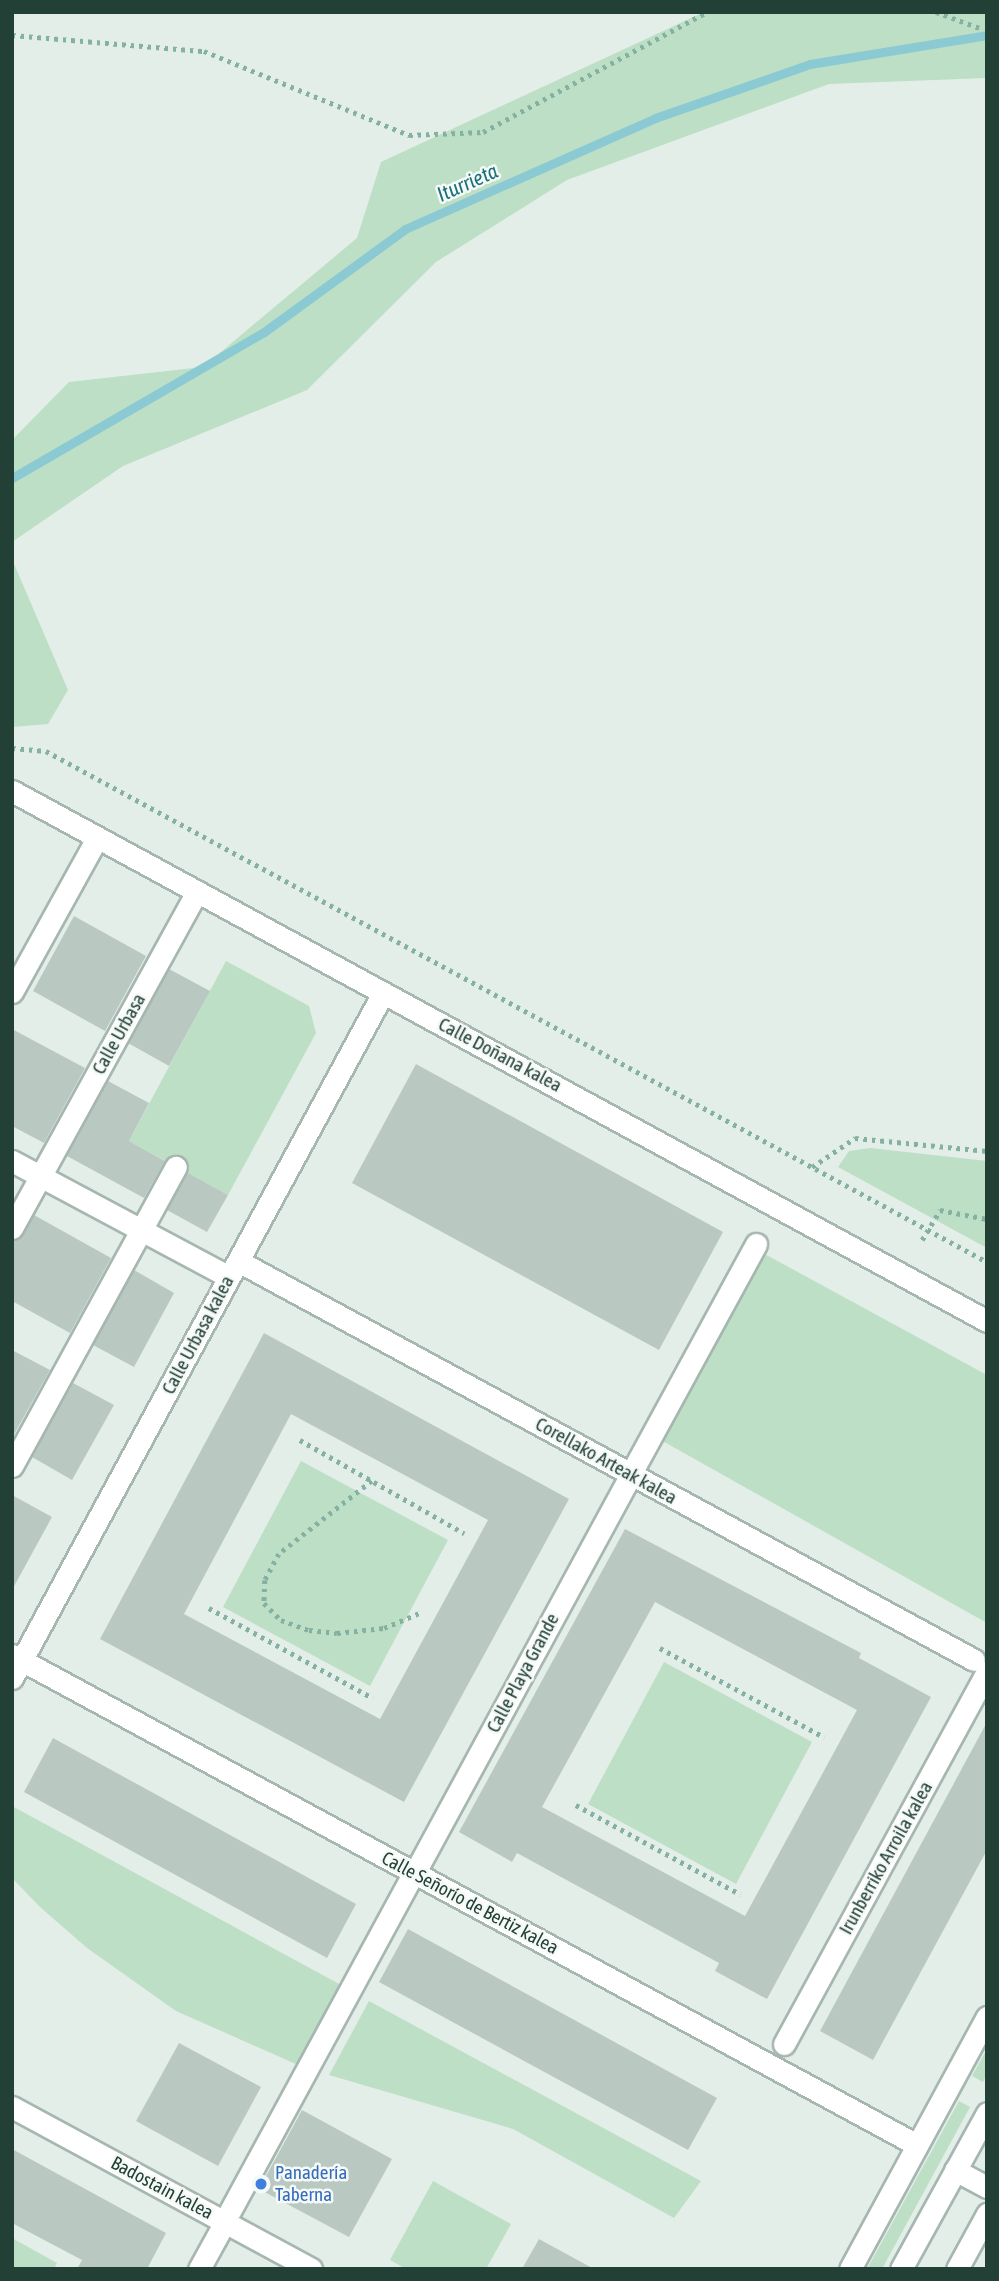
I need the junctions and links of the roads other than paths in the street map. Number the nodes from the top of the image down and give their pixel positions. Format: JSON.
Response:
{"nodes":[{"id":1,"x":12,"y":791,"type":"edge"},
{"id":2,"x":97,"y":838,"type":"junction"},
{"id":3,"x":197,"y":891,"type":"junction"},
{"id":4,"x":12,"y":992,"type":"edge"},
{"id":5,"x":383,"y":993,"type":"junction"},
{"id":6,"x":12,"y":1161,"type":"edge"},
{"id":7,"x":176,"y":1167,"type":"dead end"},
{"id":8,"x":41,"y":1176,"type":"junction"},
{"id":9,"x":12,"y":1228,"type":"edge"},
{"id":10,"x":141,"y":1230,"type":"junction"},
{"id":11,"x":756,"y":1244,"type":"dead end"},
{"id":12,"x":234,"y":1269,"type":"junction"},
{"id":13,"x":987,"y":1321,"type":"edge"},
{"id":14,"x":12,"y":1466,"type":"edge"},
{"id":15,"x":15,"y":1664,"type":"edge"},
{"id":16,"x":980,"y":1666,"type":"edge"},
{"id":17,"x":987,"y":2017,"type":"edge"},
{"id":18,"x":784,"y":2044,"type":"dead end"},
{"id":19,"x":12,"y":2107,"type":"edge"},
{"id":20,"x":987,"y":2113,"type":"edge"},
{"id":21,"x":917,"y":2145,"type":"junction"},
{"id":22,"x":955,"y":2170,"type":"junction"},
{"id":23,"x":987,"y":2187,"type":"edge"},
{"id":24,"x":987,"y":2214,"type":"edge"},
{"id":25,"x":199,"y":2269,"type":"edge"},
{"id":26,"x":311,"y":2269,"type":"edge"},
{"id":27,"x":850,"y":2269,"type":"edge"},
{"id":28,"x":901,"y":2269,"type":"edge"},
{"id":29,"x":957,"y":2269,"type":"edge"}],
"edges":[{"from":1,"to":2,"type":"street","name":"Calle Doñana kalea"},
{"from":2,"to":3,"type":"street","name":"Calle Doñana kalea"},
{"from":2,"to":4,"type":"street"},
{"from":3,"to":5,"type":"street","name":"Calle Doñana kalea"},
{"from":3,"to":8,"type":"street","name":"Calle Urbasa"},
{"from":5,"to":12,"type":"street","name":"Calle Urbasa kalea"},
{"from":5,"to":13,"type":"street","name":"Calle Doñana kalea"},
{"from":6,"to":8,"type":"street"},
{"from":7,"to":10,"type":"street"},
{"from":8,"to":9,"type":"street","name":"Calle Urbasa"},
{"from":8,"to":10,"type":"street"},
{"from":10,"to":12,"type":"street"},
{"from":10,"to":14,"type":"street"},
{"from":11,"to":25,"type":"street","name":"Calle Playa Grande"},
{"from":12,"to":15,"type":"street","name":"Calle Urbasa kalea"},
{"from":12,"to":16,"type":"street","name":"Corellako Arteak kalea"},
{"from":15,"to":21,"type":"street","name":"Calle Señorío de Bertiz kalea"},
{"from":16,"to":18,"type":"street","name":"Irunberriko Arroila kalea"},
{"from":17,"to":21,"type":"street"},
{"from":19,"to":26,"type":"street","name":"Badostain kalea"},
{"from":20,"to":22,"type":"street"},
{"from":21,"to":27,"type":"street"},
{"from":22,"to":23,"type":"street"},
{"from":22,"to":28,"type":"street"},
{"from":24,"to":29,"type":"street"}]}
